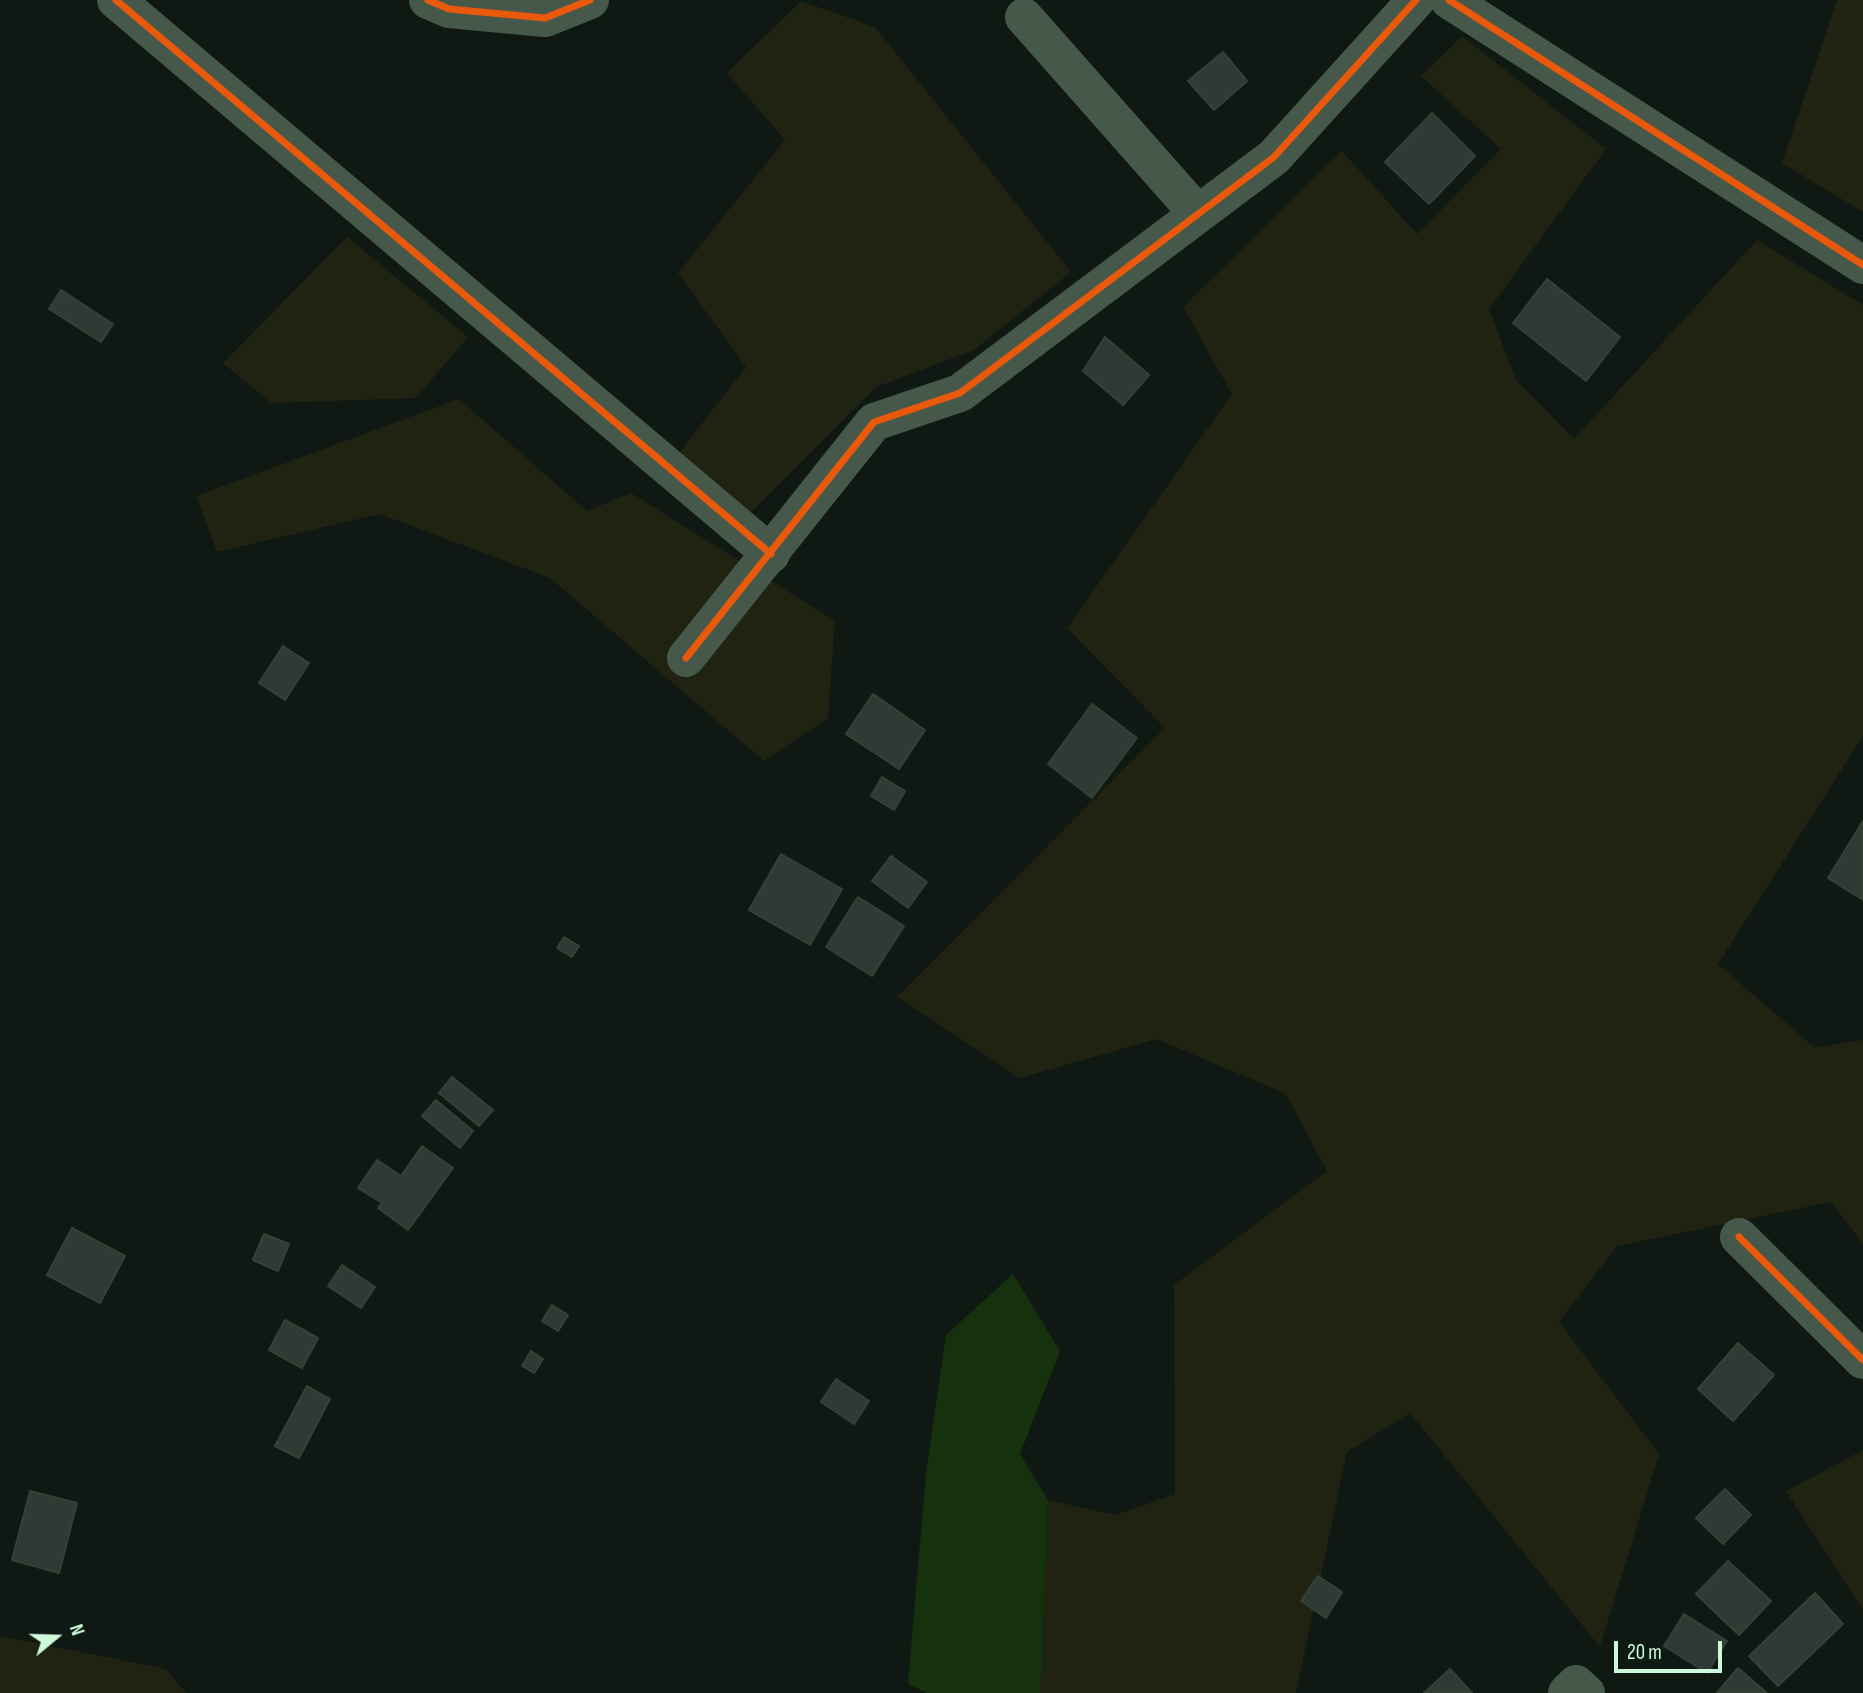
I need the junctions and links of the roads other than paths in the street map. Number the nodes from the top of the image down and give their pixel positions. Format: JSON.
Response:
{"nodes":[{"id":1,"x":116,"y":0,"type":"edge"},
{"id":2,"x":428,"y":0,"type":"edge"},
{"id":3,"x":590,"y":0,"type":"edge"},
{"id":4,"x":1416,"y":0,"type":"edge"},
{"id":5,"x":1449,"y":0,"type":"edge"},
{"id":6,"x":1024,"y":17,"type":"dead end"},
{"id":7,"x":1198,"y":214,"type":"junction"},
{"id":8,"x":1863,"y":265,"type":"edge"},
{"id":9,"x":771,"y":554,"type":"junction"},
{"id":10,"x":686,"y":658,"type":"dead end"},
{"id":11,"x":1739,"y":1237,"type":"dead end"},
{"id":12,"x":1863,"y":1360,"type":"edge"},
{"id":13,"x":1567,"y":1693,"type":"edge"},
{"id":14,"x":1586,"y":1693,"type":"edge"}],
"edges":[{"from":1,"to":9,"type":"street"},
{"from":2,"to":3,"type":"street"},
{"from":4,"to":7,"type":"street"},
{"from":5,"to":8,"type":"street"},
{"from":6,"to":7,"type":"street"},
{"from":7,"to":9,"type":"street"},
{"from":9,"to":10,"type":"street"},
{"from":11,"to":12,"type":"street"},
{"from":13,"to":14,"type":"street"}]}
